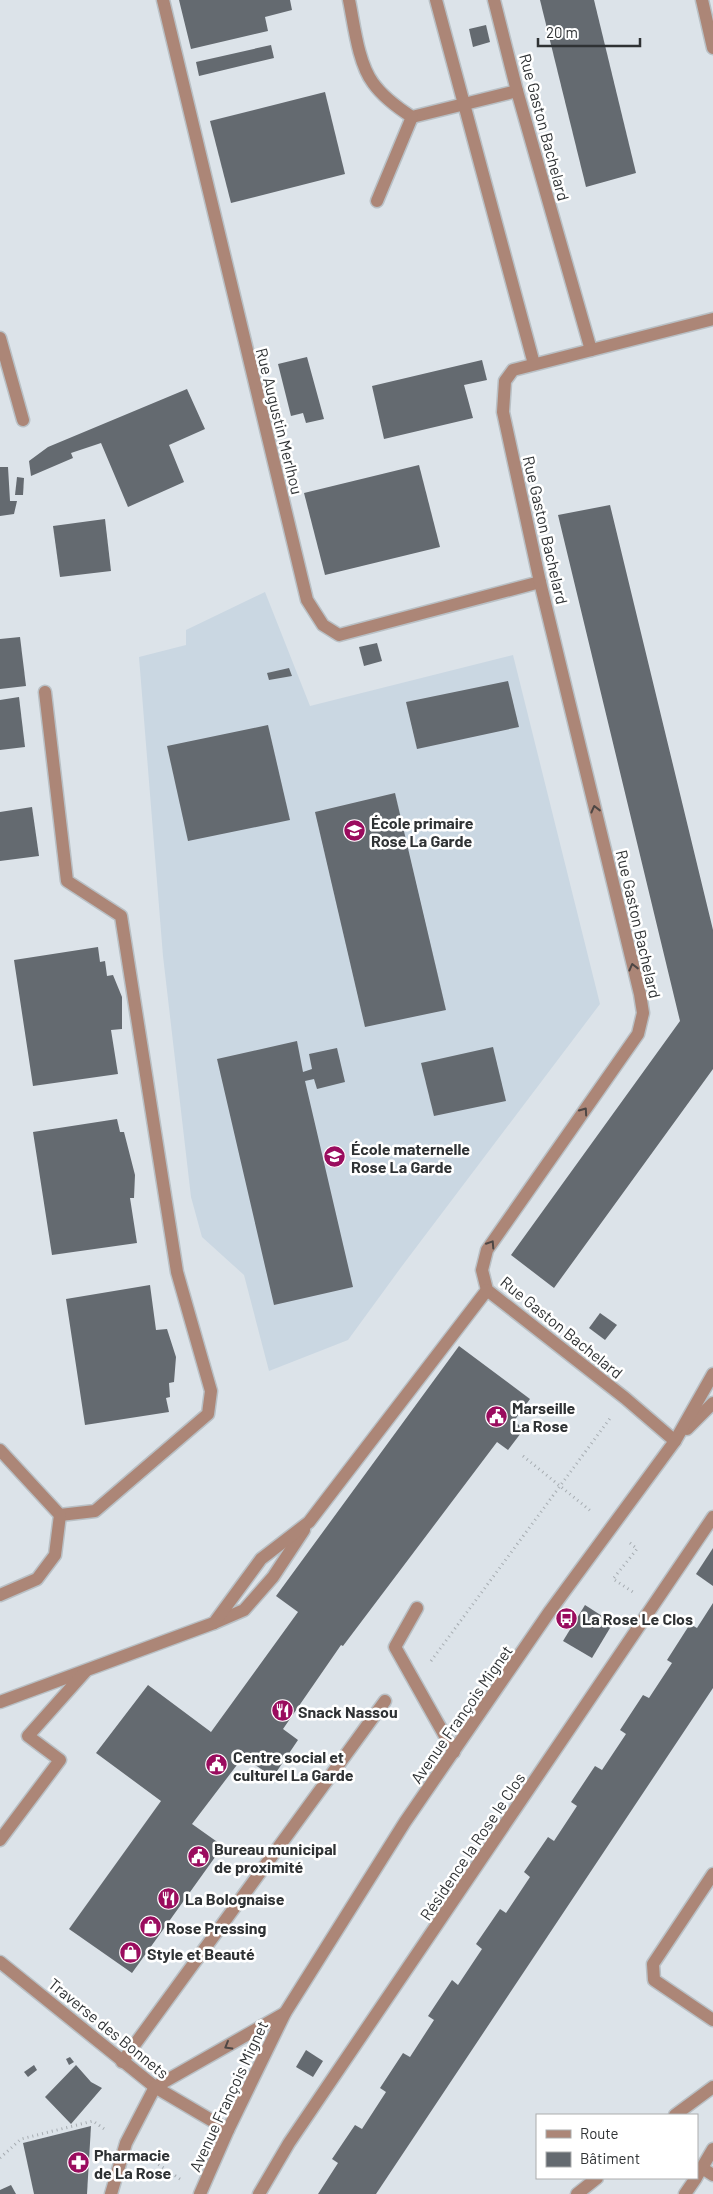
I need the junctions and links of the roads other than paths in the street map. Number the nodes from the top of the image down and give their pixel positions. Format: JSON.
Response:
{"nodes":[{"id":1,"x":163,"y":0,"type":"edge"},
{"id":2,"x":349,"y":0,"type":"edge"},
{"id":3,"x":436,"y":0,"type":"edge"},
{"id":4,"x":494,"y":0,"type":"edge"},
{"id":5,"x":702,"y":0,"type":"edge"},
{"id":6,"x":713,"y":48,"type":"edge"},
{"id":7,"x":517,"y":91,"type":"junction"},
{"id":8,"x":465,"y":105,"type":"junction"},
{"id":9,"x":412,"y":117,"type":"junction"},
{"id":10,"x":377,"y":201,"type":"dead end"},
{"id":11,"x":713,"y":319,"type":"edge"},
{"id":12,"x":0,"y":338,"type":"edge"},
{"id":13,"x":591,"y":350,"type":"junction"},
{"id":14,"x":534,"y":364,"type":"junction"},
{"id":15,"x":23,"y":420,"type":"dead end"},
{"id":16,"x":540,"y":582,"type":"junction"},
{"id":17,"x":44,"y":692,"type":"dead end"},
{"id":18,"x":487,"y":1290,"type":"junction"},
{"id":19,"x":713,"y":1374,"type":"edge"},
{"id":20,"x":713,"y":1403,"type":"edge"},
{"id":21,"x":675,"y":1441,"type":"junction"},
{"id":22,"x":0,"y":1450,"type":"edge"},
{"id":23,"x":60,"y":1514,"type":"junction"},
{"id":24,"x":713,"y":1517,"type":"edge"},
{"id":25,"x":310,"y":1522,"type":"junction"},
{"id":26,"x":0,"y":1595,"type":"edge"},
{"id":27,"x":417,"y":1608,"type":"dead end"},
{"id":28,"x":214,"y":1623,"type":"junction"},
{"id":29,"x":87,"y":1670,"type":"junction"},
{"id":30,"x":385,"y":1701,"type":"dead end"},
{"id":31,"x":0,"y":1702,"type":"edge"},
{"id":32,"x":454,"y":1752,"type":"junction"},
{"id":33,"x":0,"y":1840,"type":"edge"},
{"id":34,"x":713,"y":1874,"type":"edge"},
{"id":35,"x":0,"y":1962,"type":"edge"},
{"id":36,"x":286,"y":2013,"type":"junction"},
{"id":37,"x":713,"y":2020,"type":"edge"},
{"id":38,"x":122,"y":2062,"type":"junction"},
{"id":39,"x":155,"y":2087,"type":"junction"},
{"id":40,"x":713,"y":2087,"type":"edge"},
{"id":41,"x":676,"y":2114,"type":"edge"},
{"id":42,"x":228,"y":2130,"type":"junction"},
{"id":43,"x":713,"y":2149,"type":"edge"},
{"id":44,"x":702,"y":2174,"type":"edge"},
{"id":45,"x":596,"y":2179,"type":"edge"},
{"id":46,"x":698,"y":2179,"type":"edge"},
{"id":47,"x":111,"y":2194,"type":"edge"},
{"id":48,"x":200,"y":2194,"type":"edge"},
{"id":49,"x":259,"y":2194,"type":"edge"},
{"id":50,"x":577,"y":2194,"type":"edge"},
{"id":51,"x":685,"y":2194,"type":"edge"}],
"edges":[{"from":1,"to":16,"type":"street","name":"Rue Augustin Merlhou"},
{"from":2,"to":9,"type":"street"},
{"from":3,"to":8,"type":"street"},
{"from":4,"to":7,"type":"street","name":"Rue Gaston Bachelard"},
{"from":5,"to":6,"type":"street"},
{"from":7,"to":8,"type":"street"},
{"from":7,"to":13,"type":"street","name":"Rue Gaston Bachelard"},
{"from":8,"to":9,"type":"street"},
{"from":8,"to":14,"type":"street"},
{"from":9,"to":10,"type":"street"},
{"from":11,"to":13,"type":"street","name":"Rue Gaston Bachelard"},
{"from":12,"to":15,"type":"street"},
{"from":13,"to":14,"type":"street","name":"Rue Gaston Bachelard"},
{"from":14,"to":16,"type":"street","name":"Rue Gaston Bachelard"},
{"from":18,"to":16,"type":"street","name":"Rue Gaston Bachelard","one_way":true},
{"from":17,"to":23,"type":"street"},
{"from":18,"to":21,"type":"street","name":"Rue Gaston Bachelard"},
{"from":18,"to":25,"type":"street"},
{"from":19,"to":21,"type":"street","name":"Avenue François Mignet"},
{"from":20,"to":21,"type":"street","name":"Avenue François Mignet"},
{"from":21,"to":32,"type":"street","name":"Avenue François Mignet"},
{"from":22,"to":23,"type":"street"},
{"from":23,"to":26,"type":"street"},
{"from":24,"to":49,"type":"street","name":"Résidence la Rose le Clos"},
{"from":25,"to":28,"type":"street"},
{"from":25,"to":28,"type":"street"},
{"from":27,"to":32,"type":"street"},
{"from":28,"to":29,"type":"street"},
{"from":29,"to":31,"type":"street"},
{"from":29,"to":33,"type":"street"},
{"from":30,"to":38,"type":"street"},
{"from":32,"to":36,"type":"street","name":"Avenue François Mignet"},
{"from":34,"to":37,"type":"street"},
{"from":35,"to":38,"type":"street","name":"Traverse des Bonnets"},
{"from":36,"to":39,"type":"street","name":"Avenue François Mignet","one_way":true},
{"from":36,"to":42,"type":"street","name":"Avenue François Mignet"},
{"from":38,"to":39,"type":"street","name":"Traverse des Bonnets"},
{"from":39,"to":42,"type":"street","name":"Traverse des Bonnets"},
{"from":39,"to":47,"type":"street"},
{"from":40,"to":41,"type":"street"},
{"from":42,"to":48,"type":"street","name":"Avenue François Mignet"},
{"from":43,"to":44,"type":"street"},
{"from":45,"to":50,"type":"street"},
{"from":46,"to":51,"type":"street"}]}
